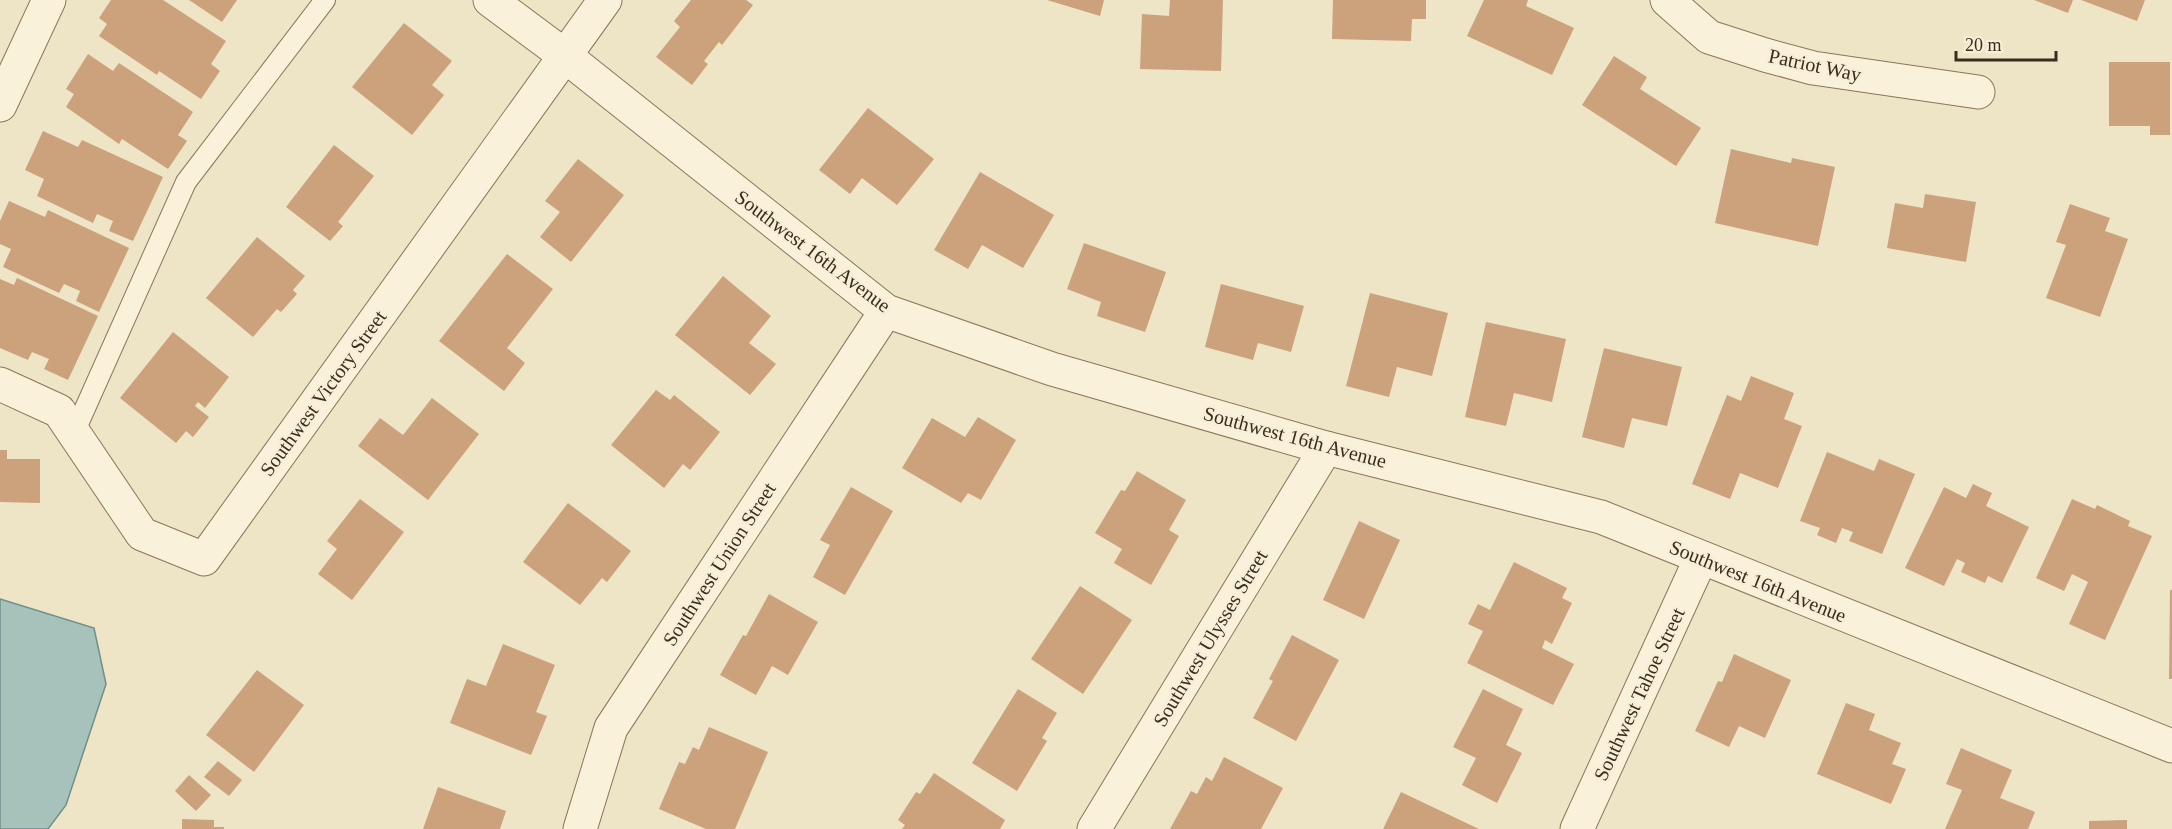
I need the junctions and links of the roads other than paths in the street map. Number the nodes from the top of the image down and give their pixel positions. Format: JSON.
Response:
{"nodes":[{"id":1,"x":49,"y":0,"type":"edge"},
{"id":2,"x":325,"y":0,"type":"edge"},
{"id":3,"x":490,"y":0,"type":"edge"},
{"id":4,"x":605,"y":0,"type":"edge"},
{"id":5,"x":1667,"y":0,"type":"edge"},
{"id":6,"x":564,"y":55,"type":"junction"},
{"id":7,"x":1978,"y":92,"type":"dead end"},
{"id":8,"x":0,"y":105,"type":"edge"},
{"id":9,"x":886,"y":311,"type":"junction"},
{"id":10,"x":0,"y":384,"type":"edge"},
{"id":11,"x":74,"y":433,"type":"junction"},
{"id":12,"x":1326,"y":448,"type":"junction"},
{"id":13,"x":1701,"y":558,"type":"junction"},
{"id":14,"x":2172,"y":746,"type":"edge"},
{"id":15,"x":580,"y":829,"type":"edge"},
{"id":16,"x":1094,"y":829,"type":"edge"},
{"id":17,"x":1577,"y":829,"type":"edge"}],
"edges":[{"from":1,"to":8,"type":"street"},
{"from":2,"to":11,"type":"lane"},
{"from":3,"to":6,"type":"street","name":"Southwest 16th Avenue"},
{"from":4,"to":6,"type":"street","name":"Southwest Victory Street"},
{"from":5,"to":7,"type":"street","name":"Patriot Way"},
{"from":6,"to":9,"type":"street","name":"Southwest 16th Avenue"},
{"from":6,"to":11,"type":"street","name":"Southwest Victory Street"},
{"from":9,"to":12,"type":"street","name":"Southwest 16th Avenue"},
{"from":9,"to":15,"type":"street","name":"Southwest Union Street"},
{"from":10,"to":11,"type":"street","name":"Southwest Victory Street"},
{"from":12,"to":13,"type":"street","name":"Southwest 16th Avenue"},
{"from":12,"to":16,"type":"street","name":"Southwest Ulysses Street"},
{"from":13,"to":14,"type":"street","name":"Southwest 16th Avenue"},
{"from":13,"to":17,"type":"street","name":"Southwest Tahoe Street"}]}
